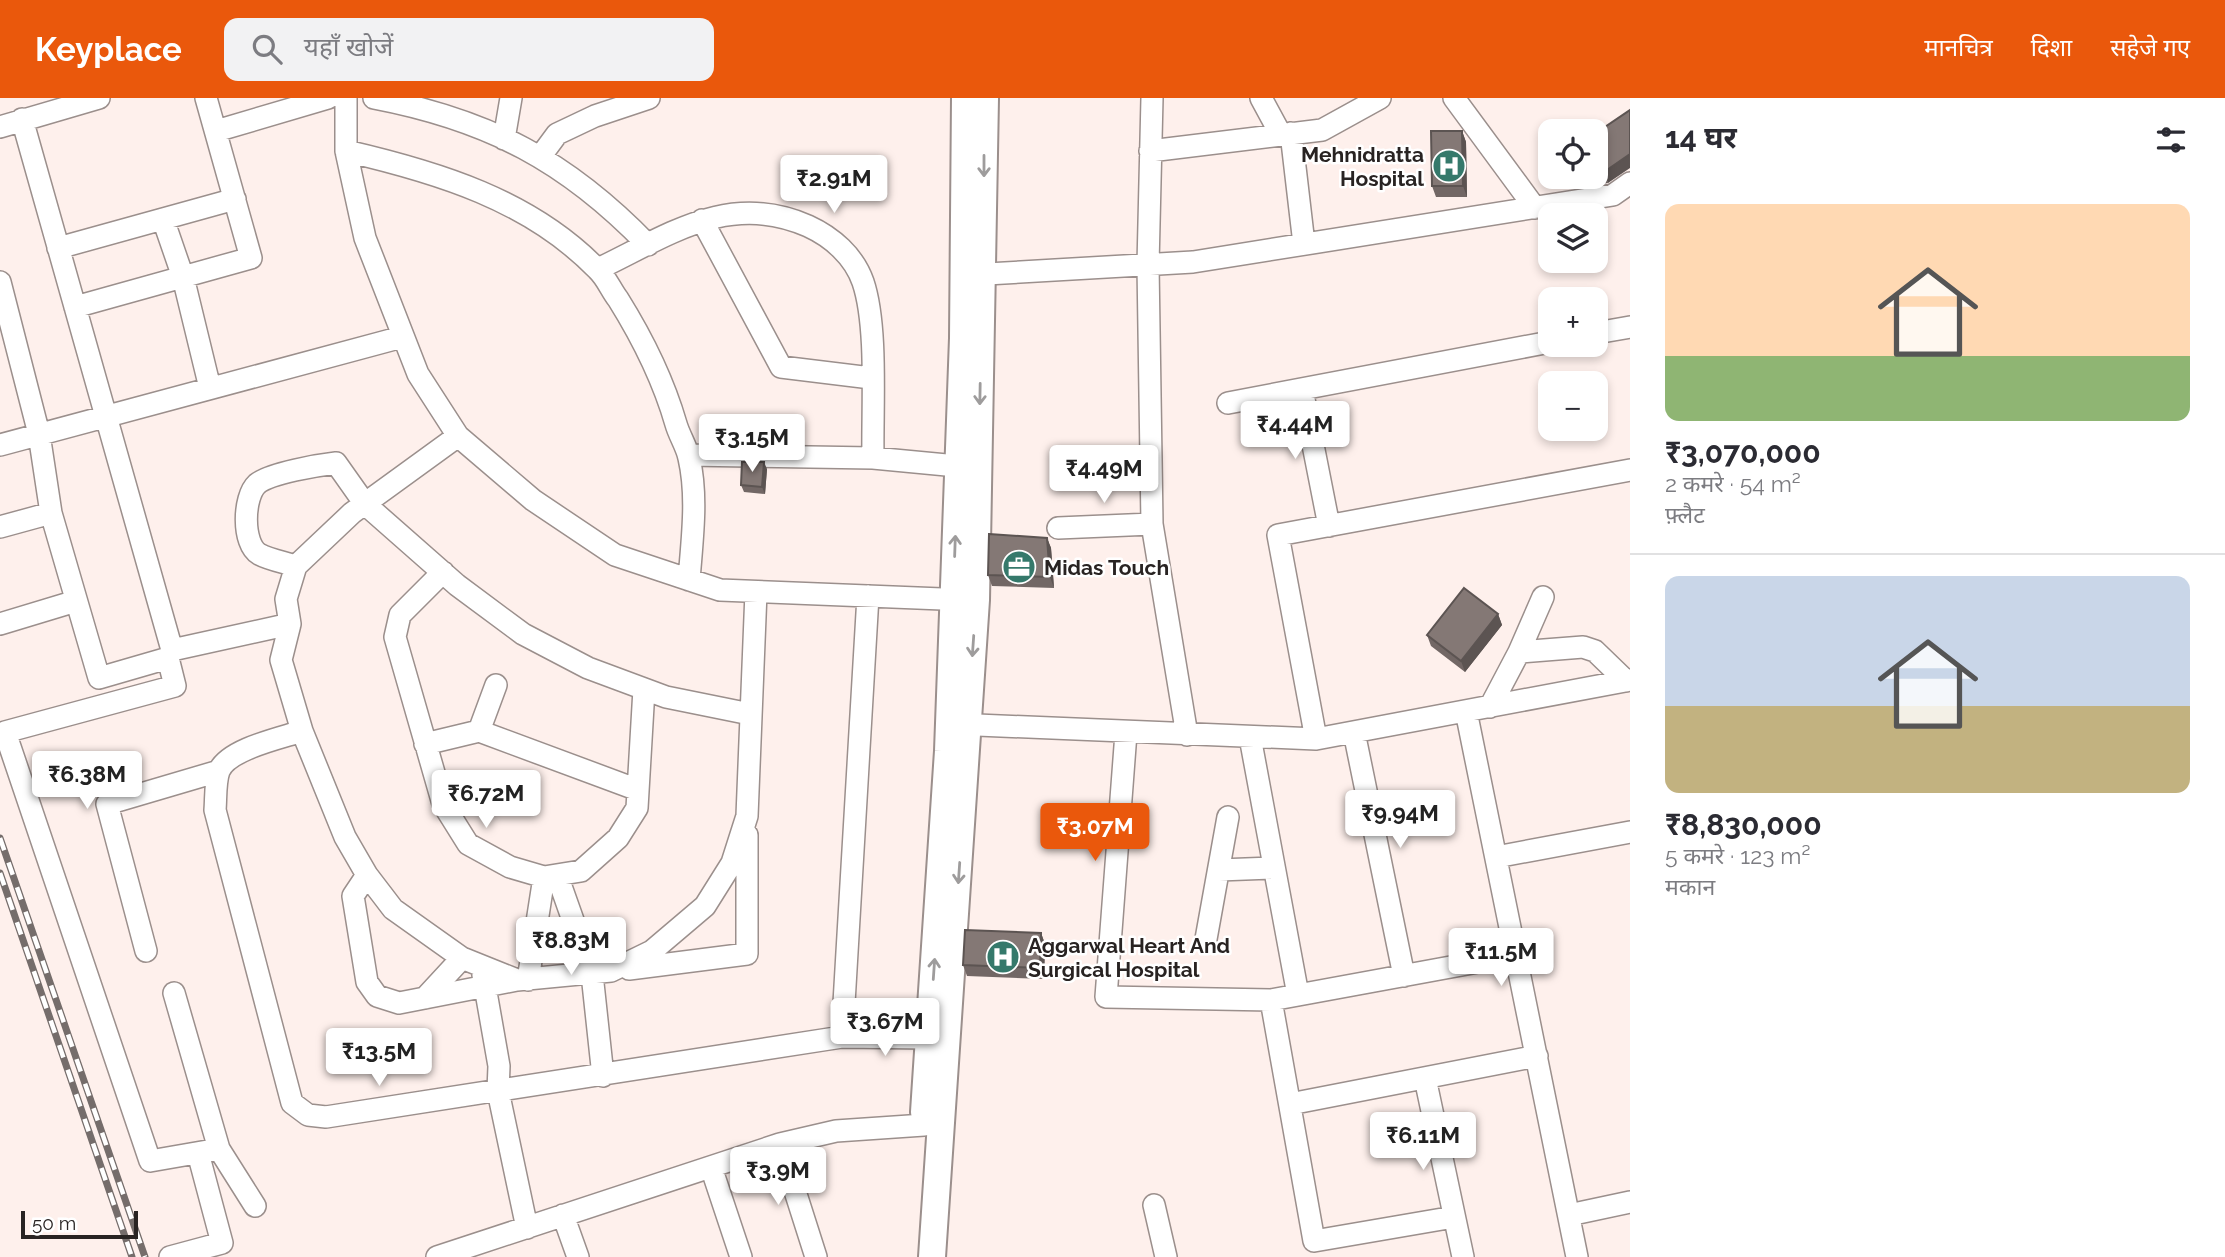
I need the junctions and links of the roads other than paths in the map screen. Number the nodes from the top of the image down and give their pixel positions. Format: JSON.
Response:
{"nodes":[{"id":1,"x":99,"y":98,"type":"edge"},
{"id":2,"x":206,"y":98,"type":"edge"},
{"id":3,"x":328,"y":98,"type":"edge"},
{"id":4,"x":346,"y":98,"type":"edge"},
{"id":5,"x":374,"y":98,"type":"edge"},
{"id":6,"x":511,"y":98,"type":"edge"},
{"id":7,"x":649,"y":98,"type":"edge"},
{"id":8,"x":965,"y":98,"type":"edge"},
{"id":9,"x":985,"y":98,"type":"edge"},
{"id":10,"x":1152,"y":98,"type":"edge"},
{"id":11,"x":1261,"y":98,"type":"edge"},
{"id":12,"x":1380,"y":98,"type":"edge"},
{"id":13,"x":1454,"y":98,"type":"edge"},
{"id":14,"x":69,"y":102,"type":"edge"},
{"id":15,"x":22,"y":119,"type":"junction"},
{"id":16,"x":0,"y":127,"type":"edge"},
{"id":17,"x":216,"y":131,"type":"junction"},
{"id":18,"x":1286,"y":134,"type":"junction"},
{"id":19,"x":504,"y":139,"type":"junction"},
{"id":20,"x":346,"y":151,"type":"junction"},
{"id":21,"x":1150,"y":151,"type":"junction"},
{"id":22,"x":540,"y":157,"type":"junction"},
{"id":23,"x":1630,"y":183,"type":"edge"},
{"id":24,"x":235,"y":199,"type":"junction"},
{"id":25,"x":1535,"y":208,"type":"junction"},
{"id":26,"x":163,"y":219,"type":"junction"},
{"id":27,"x":702,"y":220,"type":"junction"},
{"id":28,"x":1304,"y":244,"type":"junction"},
{"id":29,"x":649,"y":245,"type":"junction"},
{"id":30,"x":58,"y":248,"type":"junction"},
{"id":31,"x":1148,"y":265,"type":"junction"},
{"id":32,"x":598,"y":270,"type":"junction"},
{"id":33,"x":973,"y":275,"type":"junction"},
{"id":34,"x":183,"y":277,"type":"junction"},
{"id":35,"x":0,"y":282,"type":"edge"},
{"id":36,"x":75,"y":306,"type":"junction"},
{"id":37,"x":1630,"y":327,"type":"edge"},
{"id":38,"x":1608,"y":331,"type":"edge"},
{"id":39,"x":402,"y":337,"type":"junction"},
{"id":40,"x":1538,"y":344,"type":"edge"},
{"id":41,"x":871,"y":378,"type":"junction"},
{"id":42,"x":210,"y":388,"type":"junction"},
{"id":43,"x":1302,"y":389,"type":"junction"},
{"id":44,"x":1228,"y":403,"type":"dead end"},
{"id":45,"x":106,"y":416,"type":"junction"},
{"id":46,"x":39,"y":434,"type":"junction"},
{"id":47,"x":458,"y":436,"type":"junction"},
{"id":48,"x":0,"y":445,"type":"edge"},
{"id":49,"x":689,"y":456,"type":"junction"},
{"id":50,"x":873,"y":458,"type":"junction"},
{"id":51,"x":957,"y":466,"type":"junction"},
{"id":52,"x":1630,"y":470,"type":"edge"},
{"id":53,"x":365,"y":504,"type":"junction"},
{"id":54,"x":51,"y":513,"type":"junction"},
{"id":55,"x":1152,"y":524,"type":"junction"},
{"id":56,"x":1329,"y":526,"type":"junction"},
{"id":57,"x":0,"y":527,"type":"edge"},
{"id":58,"x":1058,"y":528,"type":"dead end"},
{"id":59,"x":296,"y":566,"type":"junction"},
{"id":60,"x":443,"y":572,"type":"junction"},
{"id":61,"x":689,"y":580,"type":"junction"},
{"id":62,"x":756,"y":592,"type":"junction"},
{"id":63,"x":868,"y":596,"type":"junction"},
{"id":64,"x":1542,"y":597,"type":"dead end"},
{"id":65,"x":965,"y":600,"type":"junction"},
{"id":66,"x":76,"y":601,"type":"junction"},
{"id":67,"x":0,"y":624,"type":"edge"},
{"id":68,"x":290,"y":624,"type":"junction"},
{"id":69,"x":1518,"y":652,"type":"junction"},
{"id":70,"x":170,"y":654,"type":"junction"},
{"id":71,"x":1628,"y":680,"type":"edge"},
{"id":72,"x":496,"y":685,"type":"dead end"},
{"id":73,"x":644,"y":689,"type":"junction"},
{"id":74,"x":1490,"y":707,"type":"junction"},
{"id":75,"x":1466,"y":711,"type":"junction"},
{"id":76,"x":750,"y":714,"type":"junction"},
{"id":77,"x":958,"y":724,"type":"junction"},
{"id":78,"x":303,"y":731,"type":"junction"},
{"id":79,"x":479,"y":731,"type":"junction"},
{"id":80,"x":1354,"y":732,"type":"junction"},
{"id":81,"x":1126,"y":733,"type":"junction"},
{"id":82,"x":1187,"y":735,"type":"junction"},
{"id":83,"x":1250,"y":737,"type":"junction"},
{"id":84,"x":1316,"y":739,"type":"junction"},
{"id":85,"x":425,"y":744,"type":"junction"},
{"id":86,"x":219,"y":771,"type":"junction"},
{"id":87,"x":638,"y":790,"type":"junction"},
{"id":88,"x":747,"y":816,"type":"junction"},
{"id":89,"x":1228,"y":817,"type":"dead end"},
{"id":90,"x":1630,"y":832,"type":"edge"},
{"id":91,"x":1496,"y":857,"type":"junction"},
{"id":92,"x":1274,"y":868,"type":"junction"},
{"id":93,"x":1219,"y":870,"type":"junction"},
{"id":94,"x":367,"y":875,"type":"junction"},
{"id":95,"x":551,"y":876,"type":"junction"},
{"id":96,"x":353,"y":896,"type":"junction"},
{"id":97,"x":393,"y":909,"type":"junction"},
{"id":98,"x":1206,"y":939,"type":"dead end"},
{"id":99,"x":146,"y":951,"type":"dead end"},
{"id":100,"x":1516,"y":955,"type":"junction"},
{"id":101,"x":476,"y":970,"type":"junction"},
{"id":102,"x":601,"y":972,"type":"junction"},
{"id":103,"x":1404,"y":976,"type":"junction"},
{"id":104,"x":523,"y":980,"type":"junction"},
{"id":105,"x":174,"y":993,"type":"dead end"},
{"id":106,"x":1298,"y":995,"type":"junction"},
{"id":107,"x":425,"y":998,"type":"junction"},
{"id":108,"x":1271,"y":1000,"type":"junction"},
{"id":109,"x":842,"y":1037,"type":"junction"},
{"id":110,"x":929,"y":1038,"type":"junction"},
{"id":111,"x":1536,"y":1056,"type":"junction"},
{"id":112,"x":603,"y":1076,"type":"junction"},
{"id":113,"x":1425,"y":1078,"type":"junction"},
{"id":114,"x":498,"y":1091,"type":"junction"},
{"id":115,"x":1290,"y":1104,"type":"junction"},
{"id":116,"x":923,"y":1125,"type":"junction"},
{"id":117,"x":780,"y":1144,"type":"junction"},
{"id":118,"x":219,"y":1149,"type":"junction"},
{"id":119,"x":198,"y":1153,"type":"junction"},
{"id":120,"x":711,"y":1167,"type":"junction"},
{"id":121,"x":1630,"y":1202,"type":"edge"},
{"id":122,"x":1154,"y":1205,"type":"dead end"},
{"id":123,"x":255,"y":1206,"type":"dead end"},
{"id":124,"x":1569,"y":1214,"type":"junction"},
{"id":125,"x":563,"y":1215,"type":"junction"},
{"id":126,"x":1454,"y":1217,"type":"junction"},
{"id":127,"x":527,"y":1227,"type":"junction"},
{"id":128,"x":1315,"y":1249,"type":"edge"},
{"id":129,"x":170,"y":1257,"type":"edge"},
{"id":130,"x":437,"y":1257,"type":"edge"},
{"id":131,"x":578,"y":1257,"type":"edge"},
{"id":132,"x":741,"y":1257,"type":"edge"},
{"id":133,"x":816,"y":1257,"type":"edge"},
{"id":134,"x":914,"y":1257,"type":"edge"},
{"id":135,"x":932,"y":1257,"type":"edge"},
{"id":136,"x":1166,"y":1257,"type":"edge"},
{"id":137,"x":1463,"y":1257,"type":"edge"},
{"id":138,"x":1577,"y":1257,"type":"edge"}],
"edges":[{"from":1,"to":14,"type":"street"},
{"from":2,"to":17,"type":"street"},
{"from":3,"to":17,"type":"street"},
{"from":4,"to":20,"type":"street"},
{"from":5,"to":19,"type":"street"},
{"from":6,"to":19,"type":"street"},
{"from":7,"to":22,"type":"street"},
{"from":8,"to":33,"type":"main road"},
{"from":9,"to":33,"type":"main road","one_way":true},
{"from":10,"to":21,"type":"street"},
{"from":11,"to":18,"type":"street"},
{"from":12,"to":18,"type":"street"},
{"from":13,"to":25,"type":"street"},
{"from":14,"to":15,"type":"street"},
{"from":15,"to":16,"type":"street"},
{"from":15,"to":30,"type":"street"},
{"from":17,"to":24,"type":"street"},
{"from":18,"to":21,"type":"street"},
{"from":18,"to":28,"type":"street"},
{"from":19,"to":22,"type":"street"},
{"from":20,"to":32,"type":"street"},
{"from":20,"to":39,"type":"street"},
{"from":21,"to":31,"type":"street"},
{"from":22,"to":29,"type":"street"},
{"from":23,"to":25,"type":"street"},
{"from":24,"to":26,"type":"street"},
{"from":24,"to":34,"type":"street"},
{"from":25,"to":28,"type":"street"},
{"from":26,"to":30,"type":"street"},
{"from":26,"to":34,"type":"street"},
{"from":27,"to":29,"type":"street"},
{"from":27,"to":41,"type":"street"},
{"from":27,"to":41,"type":"street"},
{"from":28,"to":31,"type":"street"},
{"from":29,"to":32,"type":"street"},
{"from":30,"to":36,"type":"street"},
{"from":31,"to":33,"type":"street"},
{"from":31,"to":55,"type":"street"},
{"from":32,"to":49,"type":"street"},
{"from":33,"to":51,"type":"main road"},
{"from":33,"to":65,"type":"main road","one_way":true},
{"from":34,"to":36,"type":"street"},
{"from":34,"to":42,"type":"street"},
{"from":35,"to":46,"type":"street"},
{"from":36,"to":45,"type":"street"},
{"from":37,"to":38,"type":"street"},
{"from":39,"to":42,"type":"street"},
{"from":39,"to":47,"type":"street"},
{"from":40,"to":43,"type":"street"},
{"from":41,"to":50,"type":"street"},
{"from":42,"to":45,"type":"street"},
{"from":43,"to":44,"type":"street"},
{"from":43,"to":56,"type":"street"},
{"from":45,"to":46,"type":"street"},
{"from":45,"to":70,"type":"street"},
{"from":46,"to":48,"type":"street"},
{"from":46,"to":54,"type":"street"},
{"from":47,"to":53,"type":"street"},
{"from":47,"to":61,"type":"street"},
{"from":49,"to":50,"type":"street"},
{"from":49,"to":61,"type":"street"},
{"from":50,"to":51,"type":"street"},
{"from":65,"to":51,"type":"main road","one_way":true},
{"from":52,"to":56,"type":"street"},
{"from":53,"to":59,"type":"street"},
{"from":53,"to":59,"type":"street"},
{"from":53,"to":60,"type":"street"},
{"from":54,"to":57,"type":"street"},
{"from":54,"to":66,"type":"street"},
{"from":55,"to":58,"type":"street"},
{"from":55,"to":82,"type":"street"},
{"from":56,"to":84,"type":"street"},
{"from":59,"to":68,"type":"street"},
{"from":60,"to":73,"type":"street"},
{"from":60,"to":85,"type":"street"},
{"from":61,"to":62,"type":"street"},
{"from":62,"to":63,"type":"street"},
{"from":62,"to":76,"type":"street"},
{"from":63,"to":65,"type":"street"},
{"from":63,"to":109,"type":"street"},
{"from":64,"to":69,"type":"street"},
{"from":65,"to":77,"type":"main road"},
{"from":66,"to":67,"type":"street"},
{"from":66,"to":70,"type":"street"},
{"from":68,"to":70,"type":"street"},
{"from":68,"to":78,"type":"street"},
{"from":69,"to":71,"type":"street"},
{"from":69,"to":74,"type":"street"},
{"from":70,"to":119,"type":"street"},
{"from":71,"to":74,"type":"street"},
{"from":72,"to":79,"type":"street"},
{"from":73,"to":76,"type":"street"},
{"from":73,"to":87,"type":"street"},
{"from":74,"to":75,"type":"street"},
{"from":75,"to":80,"type":"street"},
{"from":75,"to":91,"type":"street"},
{"from":76,"to":88,"type":"street"},
{"from":77,"to":81,"type":"street"},
{"from":110,"to":77,"type":"main road","one_way":true},
{"from":77,"to":135,"type":"main road","one_way":true},
{"from":78,"to":86,"type":"street"},
{"from":78,"to":94,"type":"street"},
{"from":79,"to":85,"type":"street"},
{"from":79,"to":87,"type":"street"},
{"from":80,"to":84,"type":"street"},
{"from":80,"to":103,"type":"street"},
{"from":81,"to":82,"type":"street"},
{"from":81,"to":108,"type":"street"},
{"from":82,"to":83,"type":"street"},
{"from":83,"to":84,"type":"street"},
{"from":83,"to":92,"type":"street"},
{"from":85,"to":95,"type":"street"},
{"from":86,"to":99,"type":"street"},
{"from":86,"to":114,"type":"street"},
{"from":87,"to":95,"type":"street"},
{"from":88,"to":102,"type":"street"},
{"from":88,"to":102,"type":"street"},
{"from":89,"to":93,"type":"street"},
{"from":90,"to":91,"type":"street"},
{"from":91,"to":100,"type":"street"},
{"from":92,"to":93,"type":"street"},
{"from":92,"to":106,"type":"street"},
{"from":93,"to":98,"type":"street"},
{"from":94,"to":96,"type":"street"},
{"from":94,"to":97,"type":"street"},
{"from":95,"to":102,"type":"street"},
{"from":95,"to":104,"type":"street"},
{"from":96,"to":97,"type":"street"},
{"from":96,"to":107,"type":"street"},
{"from":97,"to":101,"type":"street"},
{"from":100,"to":103,"type":"street"},
{"from":100,"to":111,"type":"street"},
{"from":101,"to":104,"type":"street"},
{"from":101,"to":107,"type":"street"},
{"from":101,"to":107,"type":"street"},
{"from":101,"to":114,"type":"street"},
{"from":102,"to":104,"type":"street"},
{"from":102,"to":112,"type":"street"},
{"from":103,"to":106,"type":"street"},
{"from":105,"to":118,"type":"street"},
{"from":106,"to":108,"type":"street"},
{"from":108,"to":115,"type":"street"},
{"from":109,"to":110,"type":"street"},
{"from":109,"to":112,"type":"street"},
{"from":110,"to":116,"type":"main road"},
{"from":111,"to":113,"type":"street"},
{"from":111,"to":124,"type":"street"},
{"from":112,"to":114,"type":"street"},
{"from":113,"to":115,"type":"street"},
{"from":113,"to":126,"type":"street"},
{"from":114,"to":127,"type":"street"},
{"from":115,"to":128,"type":"street"},
{"from":116,"to":117,"type":"street"},
{"from":116,"to":134,"type":"main road"},
{"from":117,"to":120,"type":"street"},
{"from":117,"to":133,"type":"street"},
{"from":118,"to":119,"type":"street"},
{"from":118,"to":123,"type":"street"},
{"from":119,"to":129,"type":"street"},
{"from":120,"to":125,"type":"street"},
{"from":120,"to":132,"type":"street"},
{"from":121,"to":124,"type":"street"},
{"from":122,"to":136,"type":"street"},
{"from":124,"to":138,"type":"street"},
{"from":125,"to":127,"type":"street"},
{"from":125,"to":131,"type":"street"},
{"from":126,"to":128,"type":"street"},
{"from":126,"to":137,"type":"street"},
{"from":127,"to":130,"type":"street"}]}
